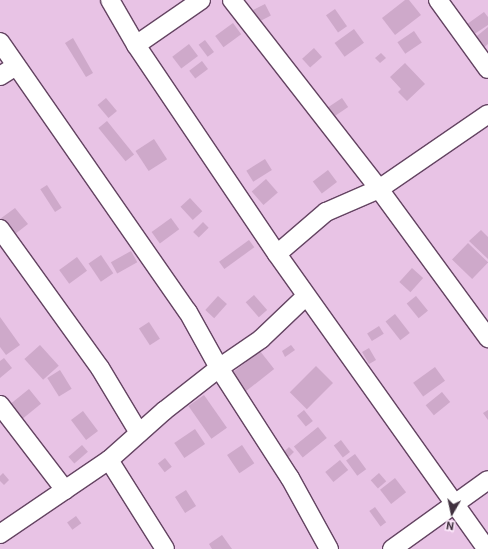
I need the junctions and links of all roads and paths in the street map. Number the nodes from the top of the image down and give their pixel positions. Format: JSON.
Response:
{"nodes":[{"id":1,"x":110,"y":0,"type":"edge"},
{"id":2,"x":201,"y":0,"type":"edge"},
{"id":3,"x":232,"y":0,"type":"edge"},
{"id":4,"x":438,"y":0,"type":"edge"},
{"id":5,"x":0,"y":42,"type":"edge"},
{"id":6,"x":136,"y":45,"type":"junction"},
{"id":7,"x":16,"y":66,"type":"junction"},
{"id":8,"x":488,"y":69,"type":"edge"},
{"id":9,"x":0,"y":76,"type":"edge"},
{"id":10,"x":488,"y":114,"type":"edge"},
{"id":11,"x":379,"y":188,"type":"junction"},
{"id":12,"x":0,"y":229,"type":"edge"},
{"id":13,"x":277,"y":254,"type":"junction"},
{"id":14,"x":306,"y":296,"type":"junction"},
{"id":15,"x":488,"y":338,"type":"edge"},
{"id":16,"x":219,"y":368,"type":"junction"},
{"id":17,"x":0,"y":405,"type":"edge"},
{"id":18,"x":139,"y":433,"type":"junction"},
{"id":19,"x":109,"y":460,"type":"junction"},
{"id":20,"x":488,"y":480,"type":"edge"},
{"id":21,"x":65,"y":490,"type":"junction"},
{"id":22,"x":453,"y":504,"type":"junction"},
{"id":23,"x":0,"y":534,"type":"edge"},
{"id":24,"x":165,"y":549,"type":"edge"},
{"id":25,"x":329,"y":549,"type":"edge"},
{"id":26,"x":392,"y":549,"type":"edge"},
{"id":27,"x":487,"y":549,"type":"edge"}],
"edges":[{"from":1,"to":6,"type":"street"},
{"from":2,"to":6,"type":"street"},
{"from":3,"to":11,"type":"street"},
{"from":4,"to":8,"type":"street"},
{"from":5,"to":7,"type":"street"},
{"from":6,"to":13,"type":"street"},
{"from":7,"to":9,"type":"street"},
{"from":7,"to":16,"type":"street"},
{"from":10,"to":11,"type":"street"},
{"from":11,"to":13,"type":"street"},
{"from":11,"to":15,"type":"street"},
{"from":12,"to":18,"type":"street"},
{"from":13,"to":14,"type":"street"},
{"from":14,"to":16,"type":"street"},
{"from":14,"to":22,"type":"street"},
{"from":16,"to":18,"type":"street"},
{"from":16,"to":25,"type":"street"},
{"from":17,"to":21,"type":"street"},
{"from":18,"to":19,"type":"street"},
{"from":19,"to":21,"type":"street"},
{"from":19,"to":24,"type":"street"},
{"from":20,"to":22,"type":"street"},
{"from":21,"to":23,"type":"street"},
{"from":22,"to":26,"type":"street"},
{"from":22,"to":27,"type":"street"}]}
